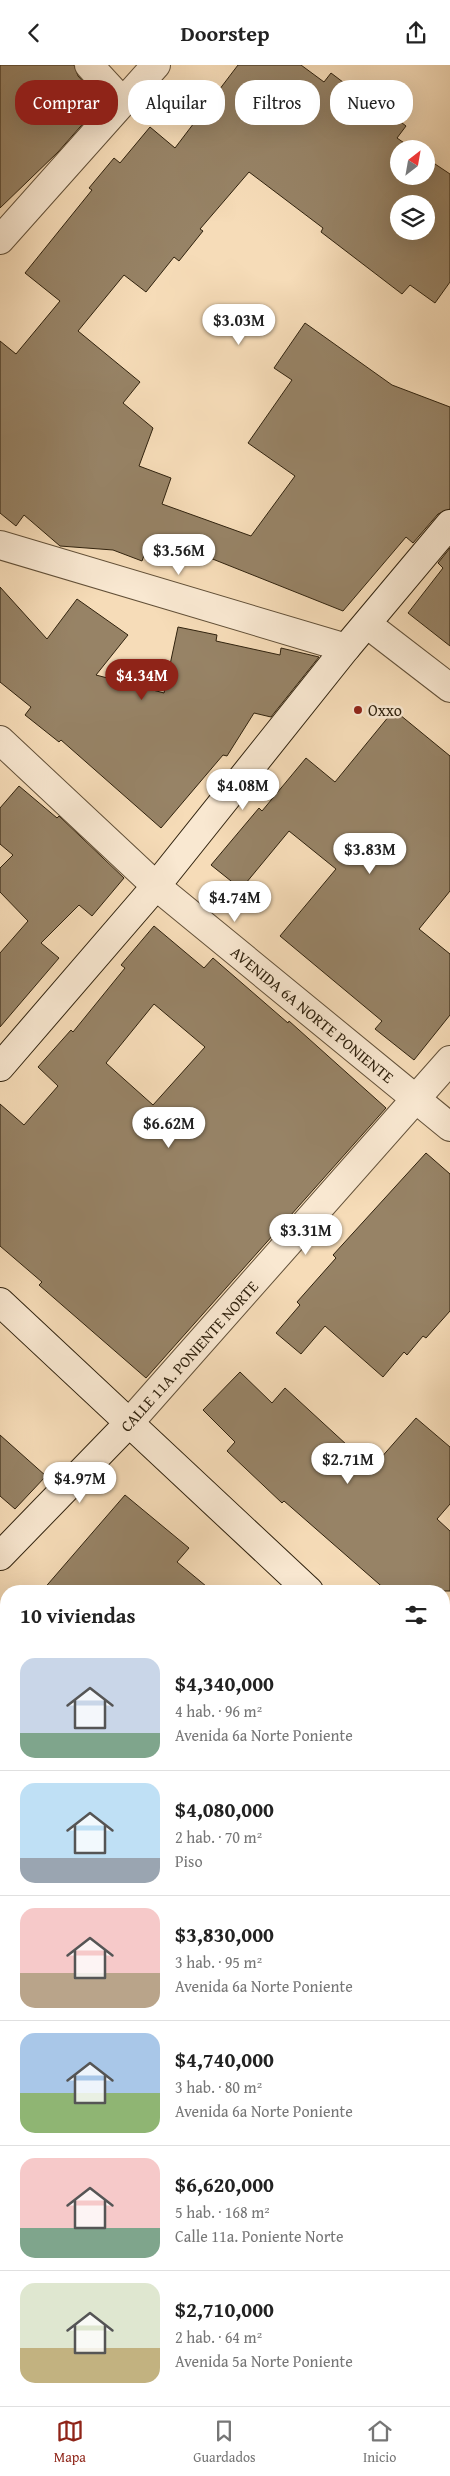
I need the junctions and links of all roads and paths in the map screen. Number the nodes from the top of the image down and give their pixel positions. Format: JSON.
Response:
{"nodes":[{"id":1,"x":89,"y":65,"type":"edge"},
{"id":2,"x":156,"y":65,"type":"edge"},
{"id":3,"x":123,"y":102,"type":"junction"},
{"id":4,"x":0,"y":240,"type":"edge"},
{"id":5,"x":450,"y":524,"type":"edge"},
{"id":6,"x":0,"y":545,"type":"edge"},
{"id":7,"x":367,"y":624,"type":"junction"},
{"id":8,"x":346,"y":648,"type":"junction"},
{"id":9,"x":450,"y":688,"type":"edge"},
{"id":10,"x":0,"y":739,"type":"edge"},
{"id":11,"x":156,"y":886,"type":"junction"},
{"id":12,"x":450,"y":1060,"type":"edge"},
{"id":13,"x":0,"y":1067,"type":"edge"},
{"id":14,"x":417,"y":1098,"type":"junction"},
{"id":15,"x":450,"y":1127,"type":"edge"},
{"id":16,"x":0,"y":1302,"type":"edge"},
{"id":17,"x":130,"y":1423,"type":"junction"},
{"id":18,"x":0,"y":1556,"type":"edge"},
{"id":19,"x":303,"y":1585,"type":"edge"}],
"edges":[{"from":1,"to":3,"type":"street"},
{"from":2,"to":3,"type":"street"},
{"from":3,"to":4,"type":"street"},
{"from":5,"to":7,"type":"street"},
{"from":6,"to":8,"type":"street"},
{"from":7,"to":8,"type":"street"},
{"from":7,"to":9,"type":"street"},
{"from":8,"to":11,"type":"street"},
{"from":10,"to":11,"type":"street","name":"AVENIDA 6A NORTE PONIENTE"},
{"from":11,"to":13,"type":"street"},
{"from":11,"to":14,"type":"street","name":"AVENIDA 6A NORTE PONIENTE"},
{"from":12,"to":14,"type":"street","name":"CALLE 11A. PONIENTE NORTE"},
{"from":14,"to":15,"type":"street","name":"AVENIDA 6A NORTE PONIENTE"},
{"from":14,"to":17,"type":"street","name":"CALLE 11A. PONIENTE NORTE"},
{"from":16,"to":17,"type":"street"},
{"from":17,"to":18,"type":"street","name":"CALLE 11A. PONIENTE NORTE"},
{"from":17,"to":19,"type":"street"}]}
